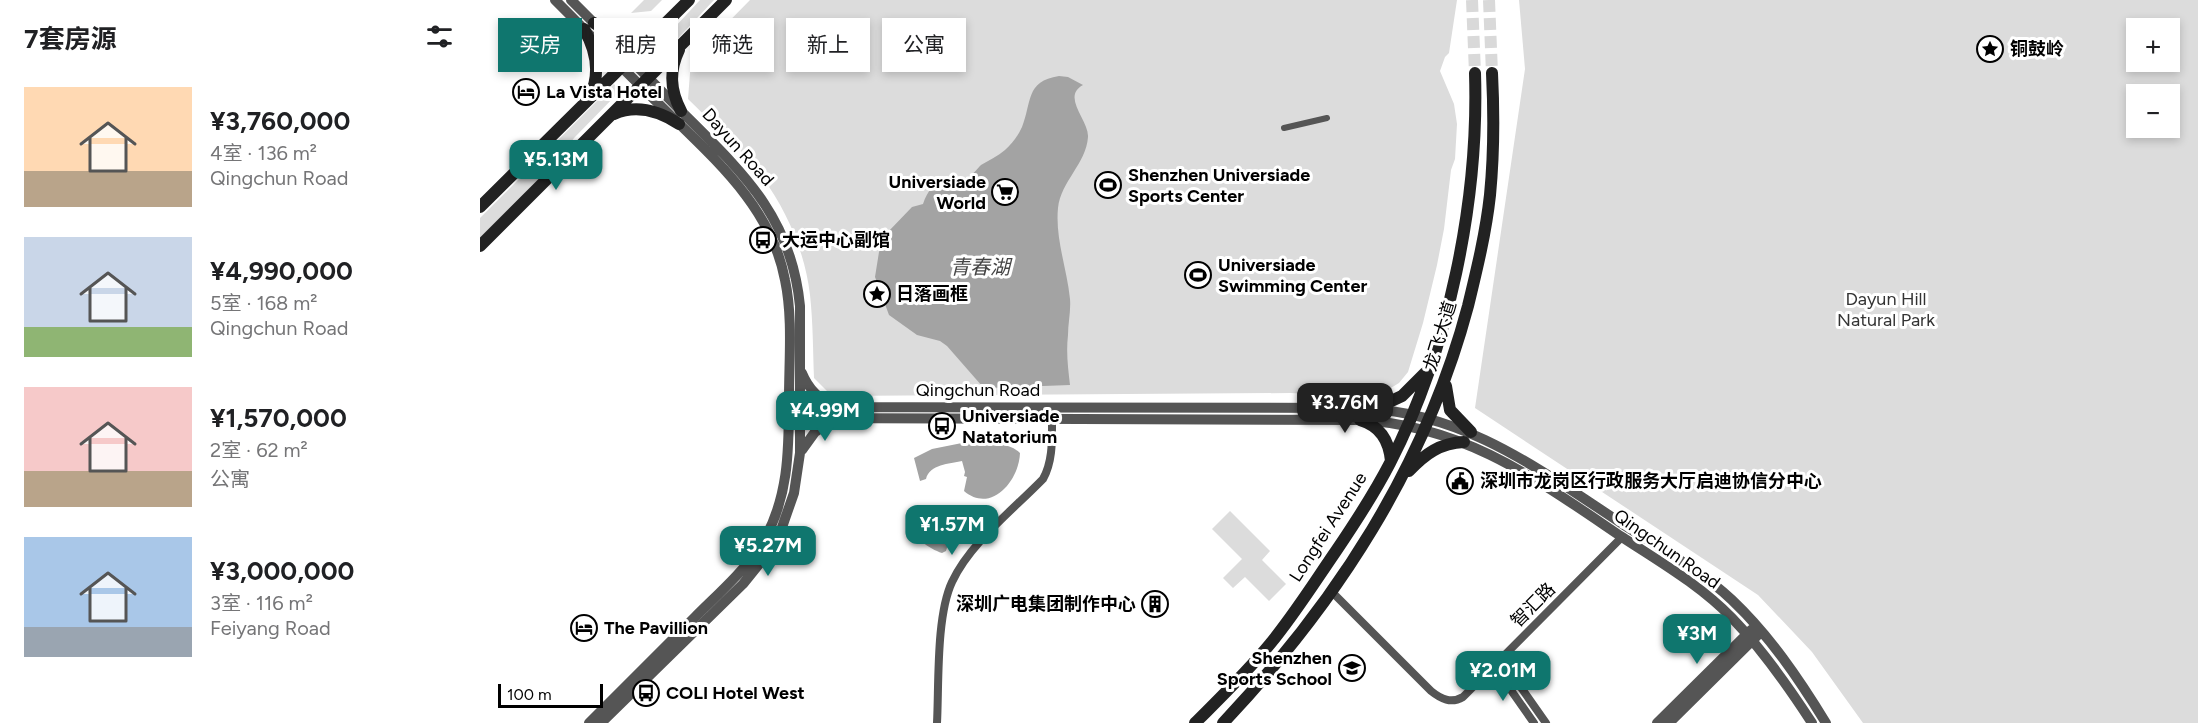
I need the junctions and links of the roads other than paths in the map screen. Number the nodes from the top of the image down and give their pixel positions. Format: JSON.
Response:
{"nodes":[{"id":1,"x":555,"y":0,"type":"edge"},
{"id":2,"x":571,"y":0,"type":"edge"},
{"id":3,"x":689,"y":0,"type":"edge"},
{"id":4,"x":726,"y":0,"type":"edge"},
{"id":5,"x":671,"y":18,"type":"edge"},
{"id":6,"x":589,"y":26,"type":"junction"},
{"id":7,"x":594,"y":27,"type":"edge"},
{"id":8,"x":594,"y":31,"type":"edge"},
{"id":9,"x":685,"y":42,"type":"junction"},
{"id":10,"x":616,"y":72,"type":"edge"},
{"id":11,"x":635,"y":72,"type":"edge"},
{"id":12,"x":1475,"y":73,"type":"tunnel mouth"},
{"id":13,"x":1492,"y":73,"type":"tunnel mouth"},
{"id":14,"x":641,"y":78,"type":"junction"},
{"id":15,"x":588,"y":99,"type":"junction"},
{"id":16,"x":681,"y":111,"type":"junction"},
{"id":17,"x":610,"y":116,"type":"junction"},
{"id":18,"x":1327,"y":118,"type":"dead end"},
{"id":19,"x":679,"y":124,"type":"junction"},
{"id":20,"x":1284,"y":128,"type":"dead end"},
{"id":21,"x":480,"y":207,"type":"edge"},
{"id":22,"x":480,"y":246,"type":"edge"},
{"id":23,"x":801,"y":367,"type":"junction"},
{"id":24,"x":1430,"y":367,"type":"junction"},
{"id":25,"x":1445,"y":380,"type":"junction"},
{"id":26,"x":1374,"y":409,"type":"junction"},
{"id":27,"x":801,"y":412,"type":"junction"},
{"id":28,"x":837,"y":412,"type":"junction"},
{"id":29,"x":789,"y":413,"type":"junction"},
{"id":30,"x":1413,"y":414,"type":"junction"},
{"id":31,"x":1052,"y":419,"type":"junction"},
{"id":32,"x":1360,"y":420,"type":"junction"},
{"id":33,"x":1428,"y":424,"type":"junction"},
{"id":34,"x":1407,"y":425,"type":"junction"},
{"id":35,"x":1467,"y":437,"type":"junction"},
{"id":36,"x":800,"y":453,"type":"junction"},
{"id":37,"x":1391,"y":461,"type":"junction"},
{"id":38,"x":1402,"y":478,"type":"junction"},
{"id":39,"x":1622,"y":537,"type":"junction"},
{"id":40,"x":1330,"y":591,"type":"junction"},
{"id":41,"x":1759,"y":629,"type":"junction"},
{"id":42,"x":1750,"y":638,"type":"junction"},
{"id":43,"x":1502,"y":659,"type":"junction"},
{"id":44,"x":1494,"y":666,"type":"junction"},
{"id":45,"x":589,"y":723,"type":"edge"},
{"id":46,"x":601,"y":723,"type":"edge"},
{"id":47,"x":938,"y":723,"type":"edge"},
{"id":48,"x":1196,"y":723,"type":"edge"},
{"id":49,"x":1223,"y":723,"type":"edge"},
{"id":50,"x":1534,"y":723,"type":"edge"},
{"id":51,"x":1546,"y":723,"type":"edge"},
{"id":52,"x":1657,"y":723,"type":"edge"},
{"id":53,"x":1670,"y":723,"type":"edge"},
{"id":54,"x":1812,"y":723,"type":"edge"},
{"id":55,"x":1826,"y":723,"type":"edge"}],
"edges":[{"from":1,"to":6,"type":"street"},
{"from":2,"to":6,"type":"street"},
{"from":3,"to":5,"type":"main road"},
{"from":4,"to":9,"type":"main road"},
{"from":6,"to":7,"type":"main road"},
{"from":6,"to":8,"type":"street"},
{"from":6,"to":15,"type":"main road"},
{"from":9,"to":14,"type":"main road"},
{"from":9,"to":16,"type":"main road"},
{"from":10,"to":15,"type":"main road"},
{"from":11,"to":14,"type":"street"},
{"from":12,"to":24,"type":"main road","name":"Longfei Avenue"},
{"from":13,"to":25,"type":"main road","name":"龙飞大道"},
{"from":14,"to":16,"type":"street","name":"Dayun Road"},
{"from":14,"to":17,"type":"main road"},
{"from":14,"to":19,"type":"street","name":"Dayun Road"},
{"from":15,"to":21,"type":"main road"},
{"from":16,"to":23,"type":"street","name":"Dayun Road"},
{"from":17,"to":19,"type":"main road"},
{"from":17,"to":22,"type":"main road"},
{"from":18,"to":20,"type":"street"},
{"from":19,"to":29,"type":"street","name":"Dayun Road"},
{"from":23,"to":27,"type":"street","name":"Dayun Road"},
{"from":23,"to":28,"type":"street"},
{"from":24,"to":26,"type":"main road"},
{"from":24,"to":30,"type":"main road","name":"Longfei Avenue"},
{"from":25,"to":33,"type":"main road","name":"龙飞大道"},
{"from":25,"to":35,"type":"main road"},
{"from":26,"to":28,"type":"street","name":"Qingchun Road"},
{"from":26,"to":30,"type":"street","name":"Qingchun Road"},
{"from":27,"to":28,"type":"street","name":"Qingchun Road"},
{"from":27,"to":29,"type":"street","name":"Qingchun Road"},
{"from":27,"to":36,"type":"street","name":"Dayun Road"},
{"from":28,"to":31,"type":"street","name":"Qingchun Road"},
{"from":28,"to":36,"type":"street"},
{"from":29,"to":45,"type":"street","name":"Dayun Road"},
{"from":30,"to":33,"type":"street","name":"Qingchun Road"},
{"from":30,"to":34,"type":"main road","name":"Longfei Avenue"},
{"from":31,"to":32,"type":"street","name":"Qingchun Road"},
{"from":31,"to":47,"type":"street"},
{"from":32,"to":34,"type":"street","name":"Qingchun Road"},
{"from":32,"to":37,"type":"main road"},
{"from":33,"to":34,"type":"street","name":"Qingchun Road"},
{"from":33,"to":35,"type":"street","name":"Qingchun Road"},
{"from":33,"to":38,"type":"main road","name":"龙飞大道"},
{"from":34,"to":37,"type":"main road","name":"Longfei Avenue"},
{"from":35,"to":38,"type":"main road"},
{"from":35,"to":39,"type":"street","name":"Qingchun Road"},
{"from":35,"to":41,"type":"street","name":"Qingchun Road"},
{"from":36,"to":46,"type":"street","name":"Dayun Road"},
{"from":37,"to":48,"type":"main road","name":"Longfei Avenue"},
{"from":38,"to":40,"type":"main road","name":"龙飞大道"},
{"from":39,"to":42,"type":"street","name":"Qingchun Road"},
{"from":39,"to":43,"type":"street","name":"智汇路"},
{"from":40,"to":44,"type":"street","name":"智汇路"},
{"from":40,"to":49,"type":"main road","name":"龙飞大道"},
{"from":41,"to":42,"type":"street"},
{"from":41,"to":55,"type":"street","name":"Qingchun Road"},
{"from":42,"to":52,"type":"street"},
{"from":42,"to":53,"type":"street"},
{"from":42,"to":54,"type":"street","name":"Qingchun Road"},
{"from":43,"to":44,"type":"street","name":"智汇路"},
{"from":43,"to":51,"type":"street"},
{"from":44,"to":50,"type":"street"}]}
